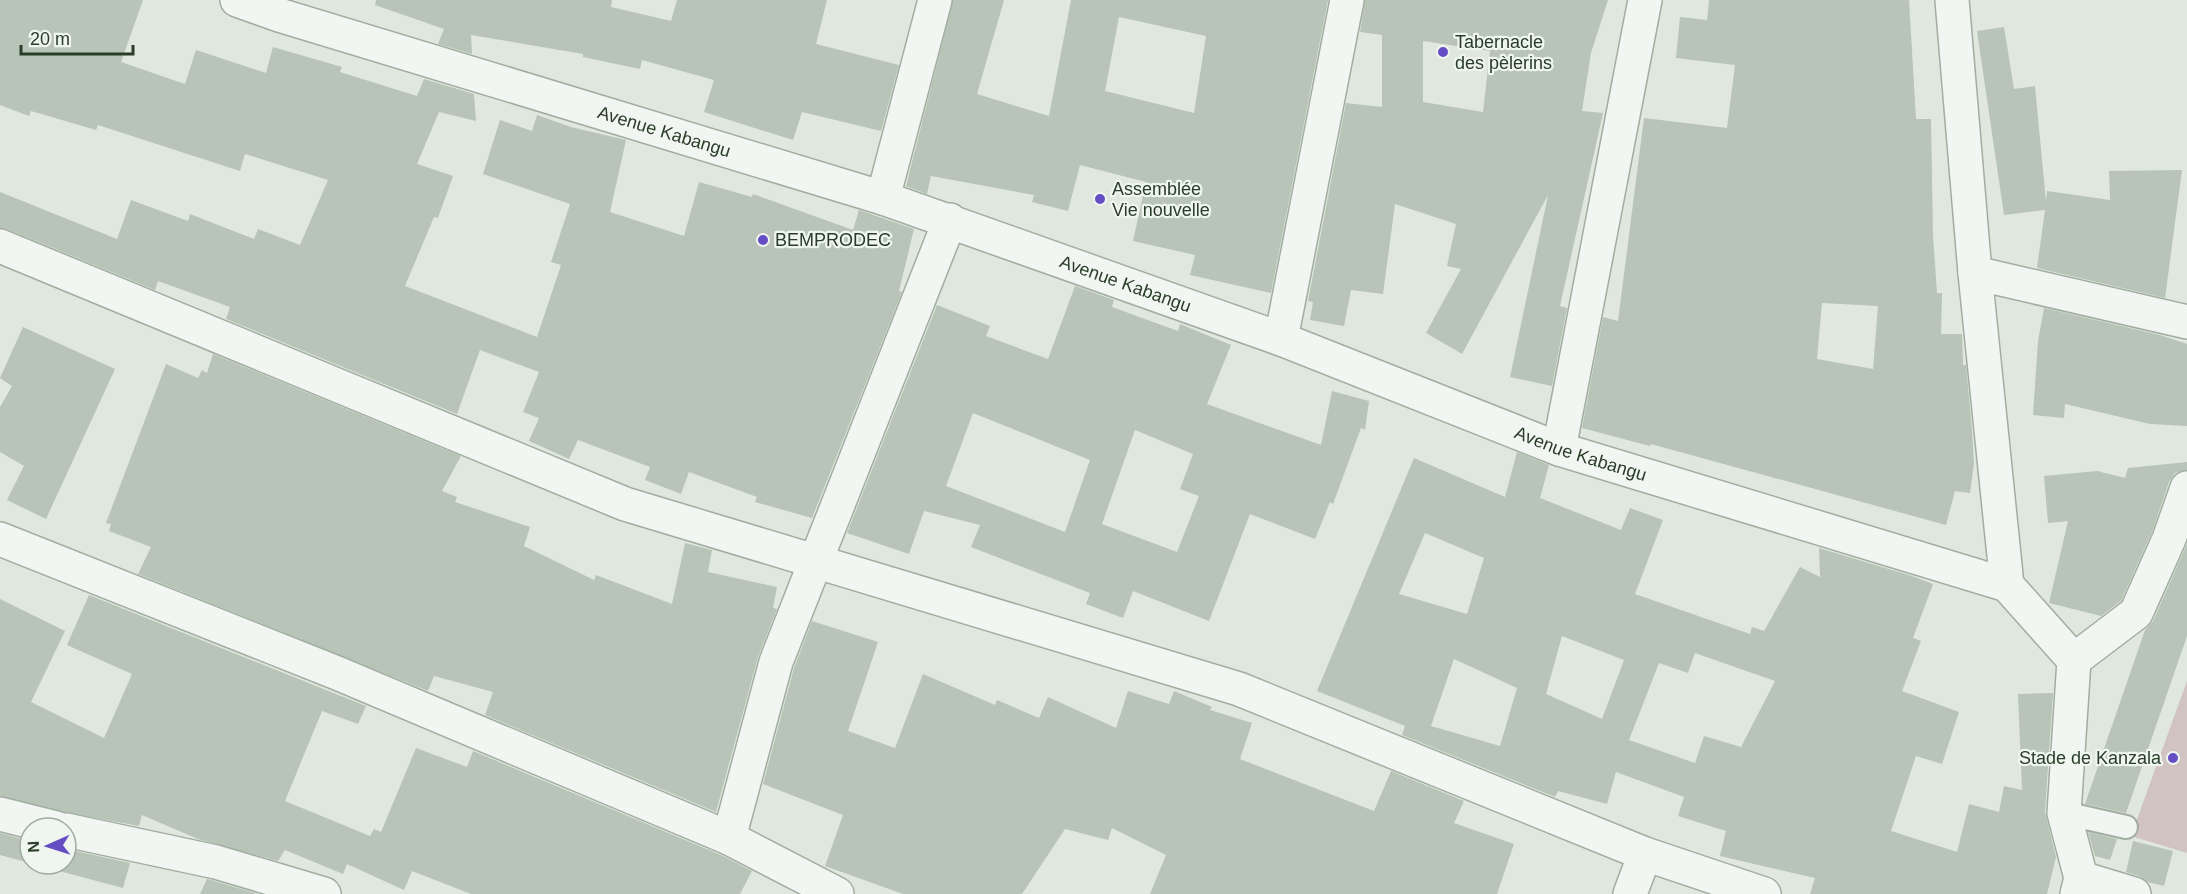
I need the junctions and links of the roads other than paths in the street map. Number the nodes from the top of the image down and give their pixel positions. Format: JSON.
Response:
{"nodes":[{"id":1,"x":237,"y":0,"type":"edge"},
{"id":2,"x":934,"y":0,"type":"edge"},
{"id":3,"x":1347,"y":0,"type":"edge"},
{"id":4,"x":1645,"y":0,"type":"edge"},
{"id":5,"x":1952,"y":0,"type":"edge"},
{"id":6,"x":280,"y":8,"type":"edge"},
{"id":7,"x":883,"y":198,"type":"junction"},
{"id":8,"x":950,"y":220,"type":"junction"},
{"id":9,"x":0,"y":246,"type":"edge"},
{"id":10,"x":1975,"y":273,"type":"junction"},
{"id":11,"x":2187,"y":322,"type":"edge"},
{"id":12,"x":1281,"y":339,"type":"junction"},
{"id":13,"x":1559,"y":449,"type":"junction"},
{"id":14,"x":2187,"y":488,"type":"edge"},
{"id":15,"x":0,"y":538,"type":"edge"},
{"id":16,"x":816,"y":562,"type":"junction"},
{"id":17,"x":2007,"y":585,"type":"junction"},
{"id":18,"x":2074,"y":660,"type":"junction"},
{"id":19,"x":2064,"y":813,"type":"junction"},
{"id":20,"x":0,"y":814,"type":"edge"},
{"id":21,"x":18,"y":818,"type":"edge"},
{"id":22,"x":2127,"y":827,"type":"dead end"},
{"id":23,"x":78,"y":832,"type":"edge"},
{"id":24,"x":729,"y":838,"type":"junction"},
{"id":25,"x":1645,"y":854,"type":"junction"},
{"id":26,"x":2079,"y":886,"type":"edge"},
{"id":27,"x":324,"y":894,"type":"edge"},
{"id":28,"x":837,"y":894,"type":"edge"},
{"id":29,"x":1630,"y":894,"type":"edge"},
{"id":30,"x":1764,"y":894,"type":"edge"},
{"id":31,"x":2134,"y":894,"type":"edge"}],
"edges":[{"from":1,"to":6,"type":"street","name":"Avenue Kabangu"},
{"from":2,"to":7,"type":"street"},
{"from":3,"to":12,"type":"street"},
{"from":4,"to":13,"type":"street"},
{"from":5,"to":10,"type":"street"},
{"from":6,"to":7,"type":"street","name":"Avenue Kabangu"},
{"from":7,"to":8,"type":"street","name":"Avenue Kabangu"},
{"from":8,"to":12,"type":"street","name":"Avenue Kabangu"},
{"from":8,"to":16,"type":"street"},
{"from":9,"to":16,"type":"street"},
{"from":10,"to":11,"type":"street"},
{"from":10,"to":17,"type":"street"},
{"from":12,"to":13,"type":"street","name":"Avenue Kabangu"},
{"from":13,"to":17,"type":"street","name":"Avenue Kabangu"},
{"from":14,"to":18,"type":"street"},
{"from":15,"to":24,"type":"street"},
{"from":16,"to":24,"type":"street"},
{"from":16,"to":25,"type":"street"},
{"from":17,"to":18,"type":"street"},
{"from":18,"to":19,"type":"street"},
{"from":19,"to":22,"type":"lane"},
{"from":19,"to":26,"type":"street"},
{"from":20,"to":21,"type":"street"},
{"from":23,"to":27,"type":"street"},
{"from":24,"to":28,"type":"street"},
{"from":25,"to":29,"type":"street"},
{"from":25,"to":30,"type":"street"},
{"from":26,"to":31,"type":"street"}]}
